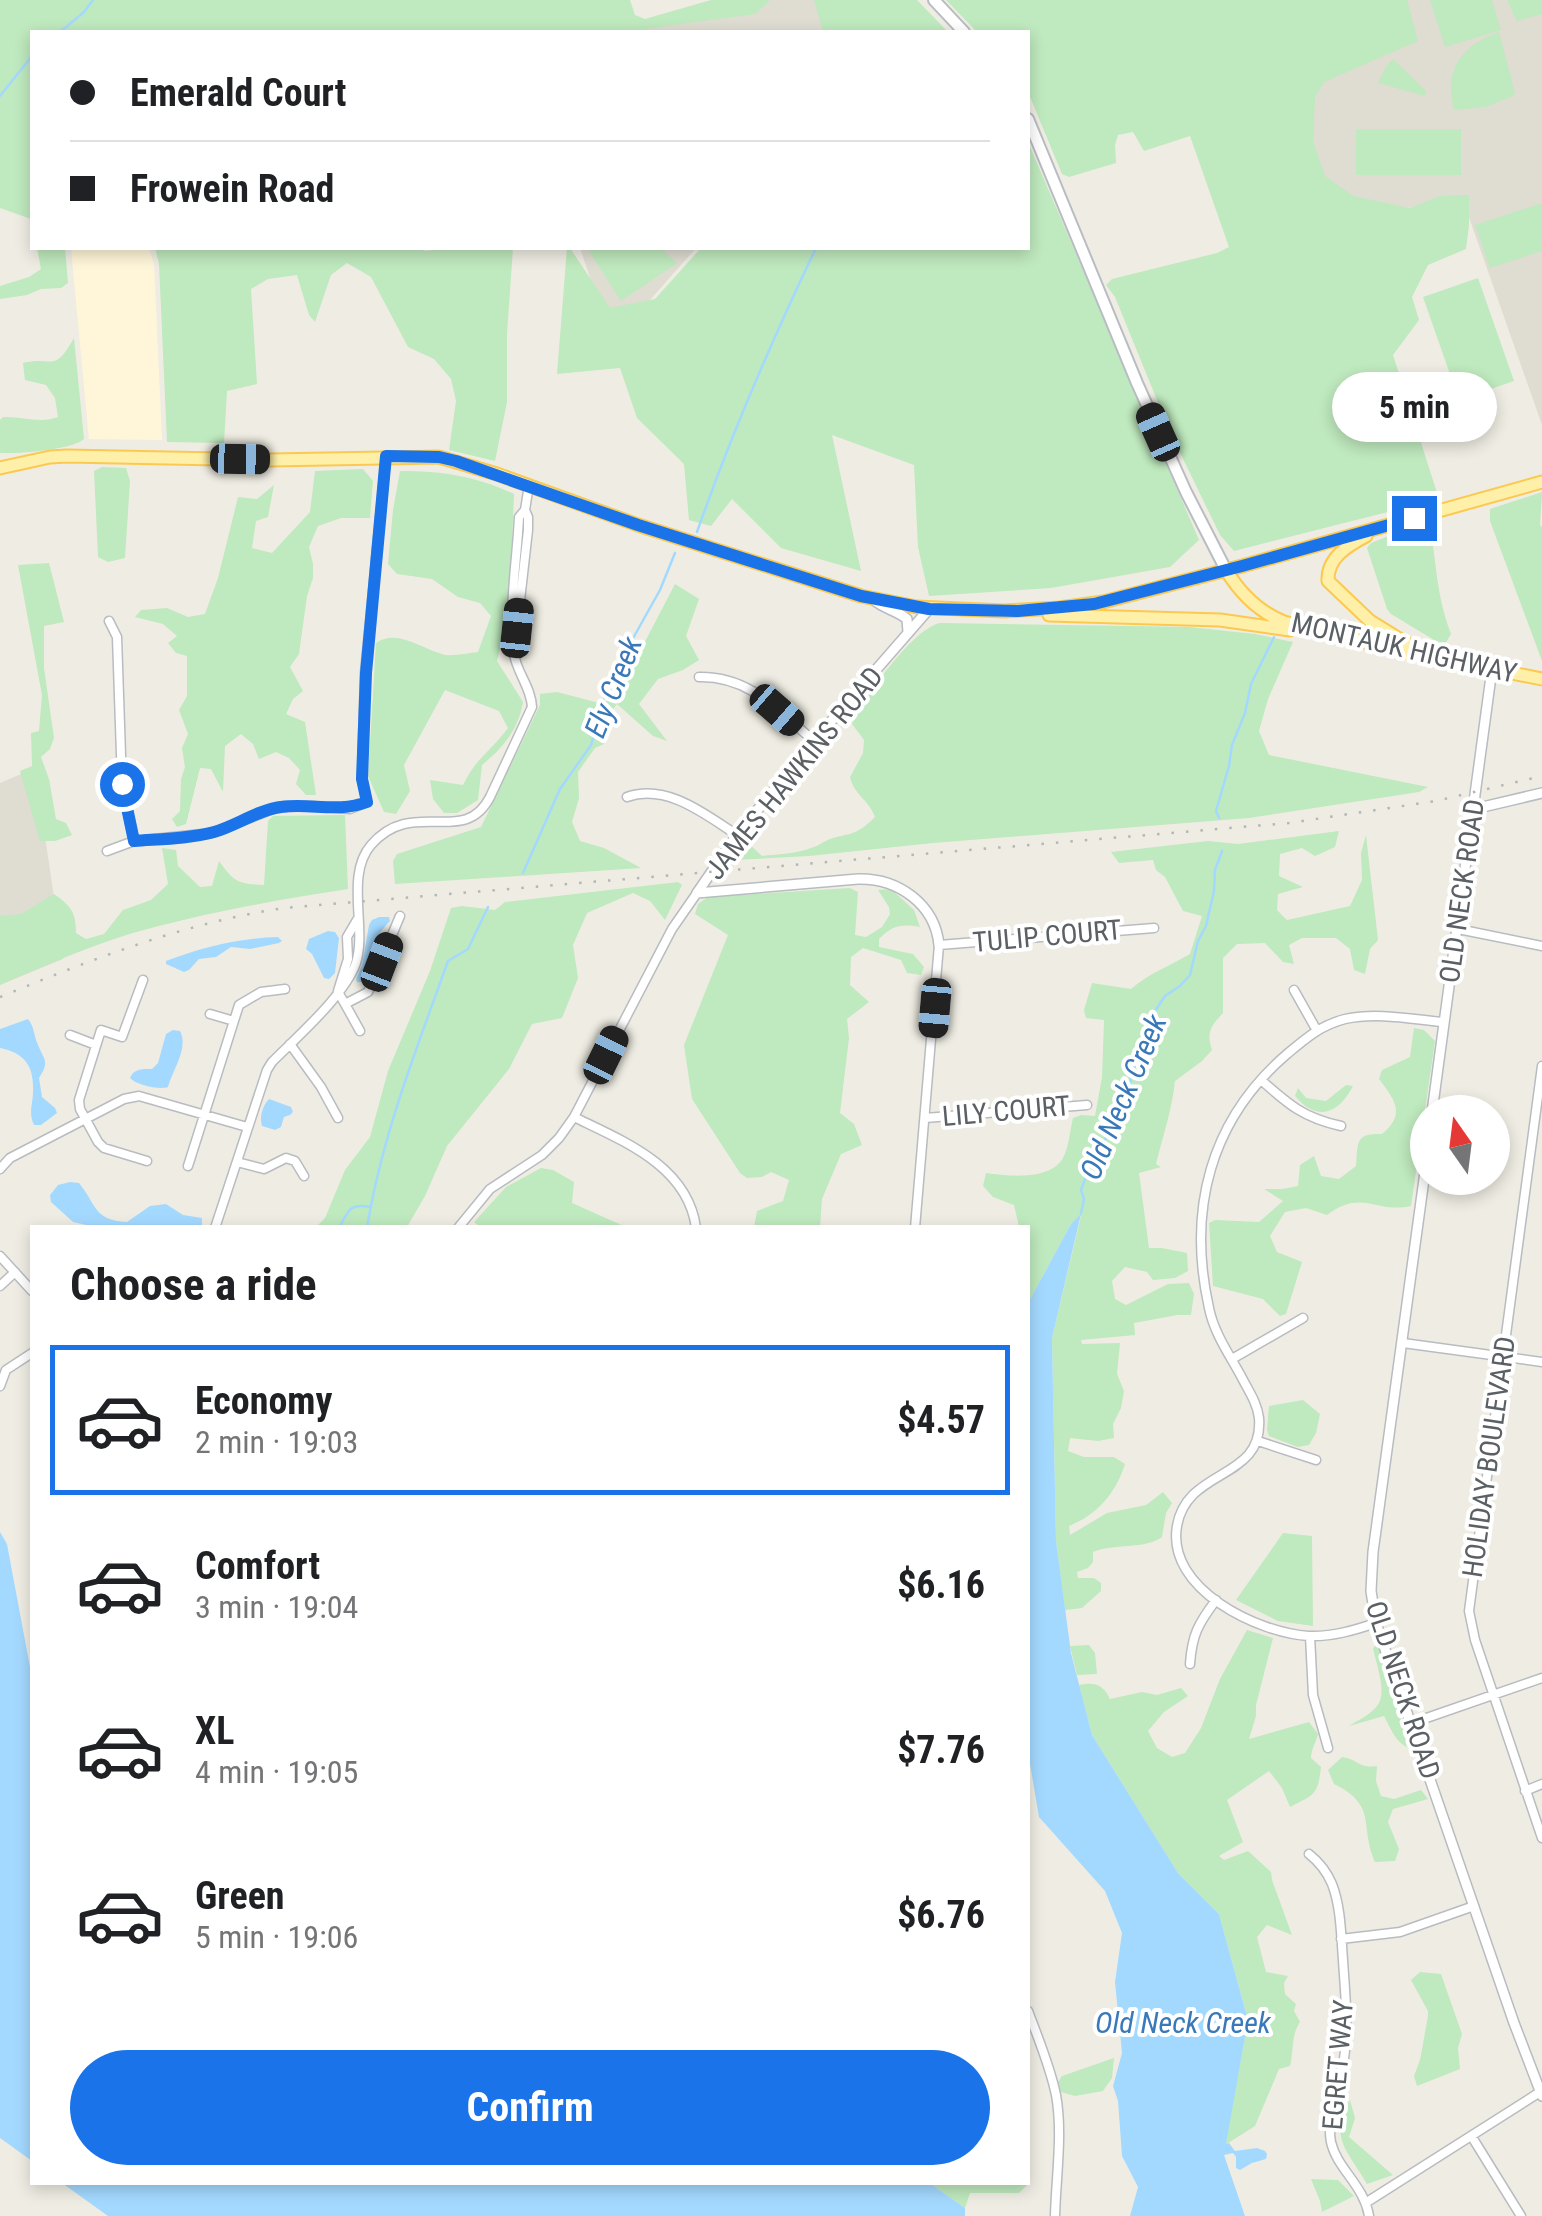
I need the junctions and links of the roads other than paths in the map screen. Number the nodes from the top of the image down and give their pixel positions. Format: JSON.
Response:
{"nodes":[{"id":1,"x":934,"y":0,"type":"edge"},
{"id":2,"x":962,"y":30,"type":"edge"},
{"id":3,"x":1030,"y":124,"type":"edge"},
{"id":4,"x":386,"y":456,"type":"junction"},
{"id":5,"x":0,"y":468,"type":"edge"},
{"id":6,"x":1542,"y":482,"type":"edge"},
{"id":7,"x":528,"y":485,"type":"junction"},
{"id":8,"x":1382,"y":527,"type":"junction"},
{"id":9,"x":1226,"y":570,"type":"junction"},
{"id":10,"x":872,"y":599,"type":"junction"},
{"id":11,"x":929,"y":609,"type":"junction"},
{"id":12,"x":1004,"y":611,"type":"junction"},
{"id":13,"x":109,"y":620,"type":"dead end"},
{"id":14,"x":908,"y":632,"type":"junction"},
{"id":15,"x":1344,"y":637,"type":"junction"},
{"id":16,"x":1429,"y":657,"type":"junction"},
{"id":17,"x":1492,"y":669,"type":"junction"},
{"id":18,"x":700,"y":677,"type":"dead end"},
{"id":19,"x":1542,"y":679,"type":"edge"},
{"id":20,"x":814,"y":741,"type":"junction"},
{"id":21,"x":1542,"y":793,"type":"edge"},
{"id":22,"x":627,"y":797,"type":"dead end"},
{"id":23,"x":1474,"y":809,"type":"junction"},
{"id":24,"x":737,"y":835,"type":"junction"},
{"id":25,"x":134,"y":841,"type":"junction"},
{"id":26,"x":107,"y":851,"type":"dead end"},
{"id":27,"x":698,"y":893,"type":"junction"},
{"id":28,"x":400,"y":916,"type":"dead end"},
{"id":29,"x":357,"y":920,"type":"junction"},
{"id":30,"x":1154,"y":928,"type":"dead end"},
{"id":31,"x":1458,"y":929,"type":"junction"},
{"id":32,"x":940,"y":945,"type":"junction"},
{"id":33,"x":1542,"y":946,"type":"edge"},
{"id":34,"x":352,"y":960,"type":"junction"},
{"id":35,"x":143,"y":980,"type":"dead end"},
{"id":36,"x":285,"y":988,"type":"dead end"},
{"id":37,"x":1294,"y":990,"type":"dead end"},
{"id":38,"x":338,"y":992,"type":"junction"},
{"id":39,"x":345,"y":1004,"type":"junction"},
{"id":40,"x":210,"y":1014,"type":"dead end"},
{"id":41,"x":234,"y":1021,"type":"junction"},
{"id":42,"x":1443,"y":1022,"type":"junction"},
{"id":43,"x":1316,"y":1029,"type":"junction"},
{"id":44,"x":360,"y":1031,"type":"dead end"},
{"id":45,"x":70,"y":1036,"type":"dead end"},
{"id":46,"x":290,"y":1044,"type":"junction"},
{"id":47,"x":96,"y":1045,"type":"junction"},
{"id":48,"x":1542,"y":1066,"type":"edge"},
{"id":49,"x":1262,"y":1080,"type":"junction"},
{"id":50,"x":1434,"y":1095,"type":"edge"},
{"id":51,"x":1087,"y":1105,"type":"dead end"},
{"id":52,"x":204,"y":1114,"type":"junction"},
{"id":53,"x":574,"y":1117,"type":"junction"},
{"id":54,"x":338,"y":1118,"type":"dead end"},
{"id":55,"x":926,"y":1118,"type":"junction"},
{"id":56,"x":86,"y":1119,"type":"junction"},
{"id":57,"x":1341,"y":1126,"type":"dead end"},
{"id":58,"x":246,"y":1127,"type":"junction"},
{"id":59,"x":147,"y":1161,"type":"dead end"},
{"id":60,"x":236,"y":1162,"type":"junction"},
{"id":61,"x":188,"y":1166,"type":"dead end"},
{"id":62,"x":0,"y":1169,"type":"edge"},
{"id":63,"x":304,"y":1176,"type":"dead end"},
{"id":64,"x":1422,"y":1195,"type":"edge"},
{"id":65,"x":216,"y":1225,"type":"edge"},
{"id":66,"x":460,"y":1225,"type":"edge"},
{"id":67,"x":695,"y":1225,"type":"edge"},
{"id":68,"x":916,"y":1225,"type":"edge"},
{"id":69,"x":0,"y":1256,"type":"edge"},
{"id":70,"x":16,"y":1272,"type":"junction"},
{"id":71,"x":0,"y":1286,"type":"edge"},
{"id":72,"x":30,"y":1289,"type":"edge"},
{"id":73,"x":1304,"y":1318,"type":"dead end"},
{"id":74,"x":1402,"y":1343,"type":"junction"},
{"id":75,"x":30,"y":1354,"type":"edge"},
{"id":76,"x":1502,"y":1356,"type":"junction"},
{"id":77,"x":1232,"y":1359,"type":"junction"},
{"id":78,"x":1542,"y":1362,"type":"edge"},
{"id":79,"x":0,"y":1386,"type":"edge"},
{"id":80,"x":1258,"y":1441,"type":"junction"},
{"id":81,"x":1316,"y":1460,"type":"dead end"},
{"id":82,"x":1216,"y":1600,"type":"junction"},
{"id":83,"x":1376,"y":1623,"type":"junction"},
{"id":84,"x":1310,"y":1636,"type":"junction"},
{"id":85,"x":1190,"y":1664,"type":"dead end"},
{"id":86,"x":1542,"y":1678,"type":"edge"},
{"id":87,"x":1494,"y":1694,"type":"junction"},
{"id":88,"x":1412,"y":1723,"type":"junction"},
{"id":89,"x":1328,"y":1748,"type":"dead end"},
{"id":90,"x":1542,"y":1784,"type":"edge"},
{"id":91,"x":1525,"y":1791,"type":"junction"},
{"id":92,"x":1542,"y":1838,"type":"edge"},
{"id":93,"x":1309,"y":1854,"type":"dead end"},
{"id":94,"x":1474,"y":1906,"type":"junction"},
{"id":95,"x":1342,"y":1939,"type":"junction"},
{"id":96,"x":1030,"y":2016,"type":"edge"},
{"id":97,"x":1541,"y":2094,"type":"edge"},
{"id":98,"x":1472,"y":2137,"type":"junction"},
{"id":99,"x":1367,"y":2202,"type":"junction"},
{"id":100,"x":1055,"y":2216,"type":"edge"},
{"id":101,"x":1369,"y":2216,"type":"edge"},
{"id":102,"x":1521,"y":2216,"type":"edge"}],
"edges":[{"from":1,"to":2,"type":"main road"},
{"from":3,"to":9,"type":"main road"},
{"from":4,"to":5,"type":"main road"},
{"from":4,"to":7,"type":"main road"},
{"from":4,"to":25,"type":"street"},
{"from":6,"to":8,"type":"main road"},
{"from":7,"to":10,"type":"main road"},
{"from":7,"to":29,"type":"street"},
{"from":8,"to":9,"type":"main road"},
{"from":8,"to":16,"type":"main road"},
{"from":9,"to":12,"type":"main road"},
{"from":9,"to":15,"type":"main road","name":"MONTAUK HIGHWAY"},
{"from":10,"to":11,"type":"main road"},
{"from":10,"to":14,"type":"street"},
{"from":11,"to":12,"type":"main road"},
{"from":11,"to":14,"type":"street","name":"JAMES HAWKINS ROAD"},
{"from":12,"to":15,"type":"main road"},
{"from":13,"to":25,"type":"street"},
{"from":14,"to":20,"type":"street","name":"JAMES HAWKINS ROAD"},
{"from":15,"to":16,"type":"main road","name":"MONTAUK HIGHWAY"},
{"from":16,"to":17,"type":"main road","name":"MONTAUK HIGHWAY"},
{"from":17,"to":19,"type":"main road","name":"MONTAUK HIGHWAY"},
{"from":17,"to":23,"type":"street","name":"OLD NECK ROAD"},
{"from":18,"to":20,"type":"street"},
{"from":20,"to":24,"type":"street","name":"JAMES HAWKINS ROAD"},
{"from":21,"to":23,"type":"street"},
{"from":22,"to":24,"type":"street"},
{"from":23,"to":31,"type":"street","name":"OLD NECK ROAD"},
{"from":24,"to":27,"type":"street","name":"JAMES HAWKINS ROAD"},
{"from":25,"to":26,"type":"street"},
{"from":27,"to":32,"type":"street"},
{"from":27,"to":53,"type":"street","name":"JAMES HAWKINS ROAD"},
{"from":28,"to":39,"type":"street"},
{"from":29,"to":34,"type":"street"},
{"from":29,"to":34,"type":"street"},
{"from":30,"to":32,"type":"street","name":"TULIP COURT"},
{"from":31,"to":33,"type":"street"},
{"from":31,"to":42,"type":"street","name":"OLD NECK ROAD"},
{"from":32,"to":55,"type":"street"},
{"from":34,"to":38,"type":"street"},
{"from":35,"to":47,"type":"street"},
{"from":36,"to":41,"type":"street"},
{"from":37,"to":43,"type":"street"},
{"from":38,"to":39,"type":"street"},
{"from":38,"to":46,"type":"street"},
{"from":39,"to":44,"type":"street"},
{"from":40,"to":41,"type":"street"},
{"from":41,"to":52,"type":"street"},
{"from":42,"to":43,"type":"street"},
{"from":42,"to":50,"type":"street","name":"OLD NECK ROAD"},
{"from":43,"to":49,"type":"street"},
{"from":45,"to":47,"type":"street"},
{"from":46,"to":54,"type":"street"},
{"from":46,"to":58,"type":"street"},
{"from":47,"to":56,"type":"street"},
{"from":48,"to":76,"type":"street","name":"HOLIDAY BOULEVARD"},
{"from":49,"to":57,"type":"street"},
{"from":49,"to":77,"type":"street"},
{"from":51,"to":55,"type":"street","name":"LILY COURT"},
{"from":52,"to":56,"type":"street"},
{"from":52,"to":58,"type":"street"},
{"from":52,"to":61,"type":"street"},
{"from":53,"to":66,"type":"street","name":"JAMES HAWKINS ROAD"},
{"from":53,"to":67,"type":"street"},
{"from":55,"to":68,"type":"street"},
{"from":56,"to":59,"type":"street"},
{"from":56,"to":62,"type":"street"},
{"from":58,"to":60,"type":"street"},
{"from":60,"to":63,"type":"street"},
{"from":60,"to":65,"type":"street"},
{"from":64,"to":74,"type":"street","name":"OLD NECK ROAD"},
{"from":69,"to":70,"type":"street"},
{"from":70,"to":71,"type":"street"},
{"from":70,"to":72,"type":"street"},
{"from":73,"to":77,"type":"street"},
{"from":74,"to":76,"type":"street"},
{"from":74,"to":83,"type":"street","name":"OLD NECK ROAD"},
{"from":75,"to":79,"type":"street"},
{"from":76,"to":78,"type":"street"},
{"from":76,"to":87,"type":"street","name":"HOLIDAY BOULEVARD"},
{"from":77,"to":80,"type":"street"},
{"from":80,"to":81,"type":"street"},
{"from":80,"to":82,"type":"street"},
{"from":82,"to":84,"type":"street"},
{"from":82,"to":85,"type":"street"},
{"from":83,"to":84,"type":"street"},
{"from":83,"to":88,"type":"street","name":"OLD NECK ROAD"},
{"from":84,"to":89,"type":"street"},
{"from":86,"to":87,"type":"street"},
{"from":87,"to":88,"type":"street"},
{"from":87,"to":91,"type":"street","name":"HOLIDAY BOULEVARD"},
{"from":88,"to":94,"type":"street","name":"OLD NECK ROAD"},
{"from":90,"to":91,"type":"street"},
{"from":91,"to":92,"type":"street","name":"HOLIDAY BOULEVARD"},
{"from":93,"to":95,"type":"street","name":"EGRET WAY"},
{"from":94,"to":95,"type":"street"},
{"from":94,"to":97,"type":"street","name":"OLD NECK ROAD"},
{"from":95,"to":99,"type":"street","name":"EGRET WAY"},
{"from":96,"to":100,"type":"street"},
{"from":97,"to":98,"type":"street"},
{"from":98,"to":99,"type":"street"},
{"from":98,"to":102,"type":"street"},
{"from":99,"to":101,"type":"street","name":"EGRET WAY"}]}
